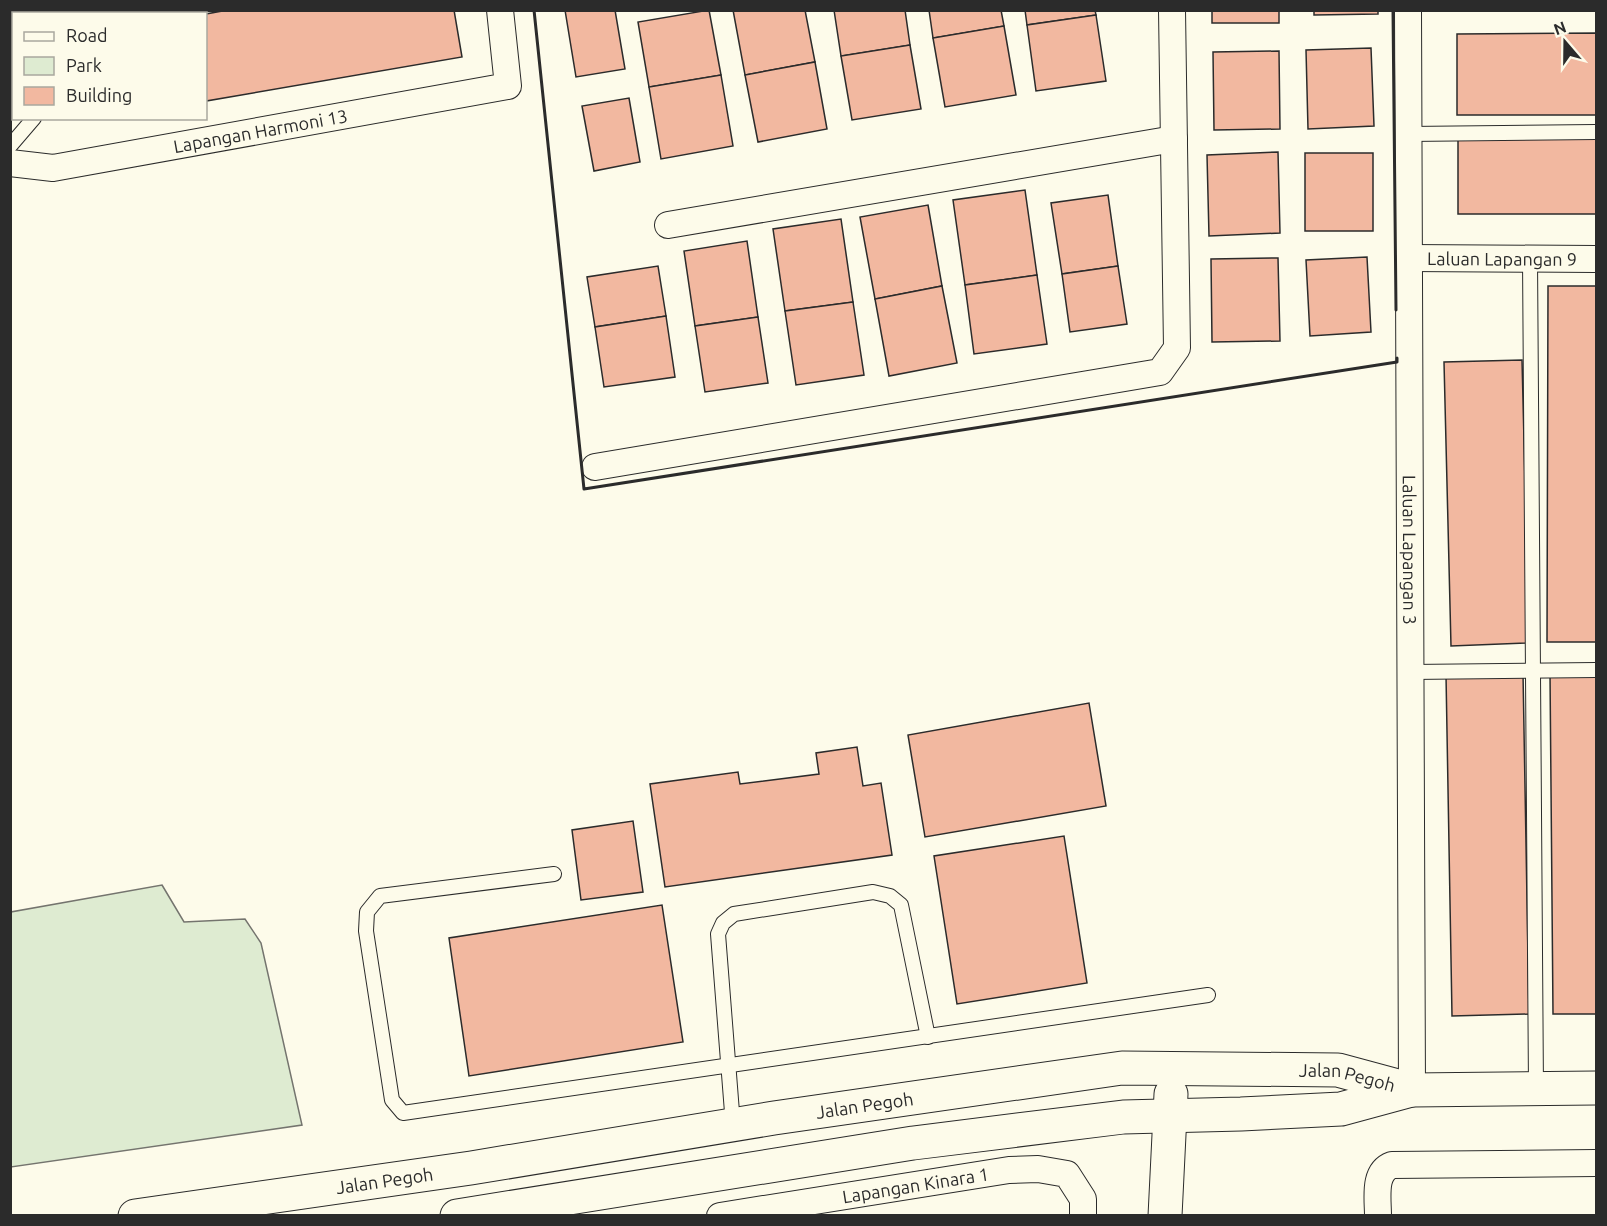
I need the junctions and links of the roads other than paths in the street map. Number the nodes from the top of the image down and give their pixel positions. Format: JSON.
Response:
{"nodes":[{"id":1,"x":500,"y":10,"type":"edge"},
{"id":2,"x":1172,"y":10,"type":"edge"},
{"id":3,"x":1408,"y":10,"type":"edge"},
{"id":4,"x":32,"y":120,"type":"edge"},
{"id":5,"x":1596,"y":132,"type":"edge"},
{"id":6,"x":1408,"y":134,"type":"junction"},
{"id":7,"x":1174,"y":139,"type":"junction"},
{"id":8,"x":10,"y":146,"type":"edge"},
{"id":9,"x":10,"y":163,"type":"edge"},
{"id":10,"x":668,"y":225,"type":"dead end"},
{"id":11,"x":1409,"y":258,"type":"junction"},
{"id":12,"x":1530,"y":259,"type":"junction"},
{"id":13,"x":1596,"y":259,"type":"edge"},
{"id":14,"x":595,"y":467,"type":"dead end"},
{"id":15,"x":1596,"y":670,"type":"edge"},
{"id":16,"x":1532,"y":671,"type":"junction"},
{"id":17,"x":1410,"y":672,"type":"junction"},
{"id":18,"x":554,"y":874,"type":"dead end"},
{"id":19,"x":1208,"y":995,"type":"dead end"},
{"id":20,"x":928,"y":1037,"type":"junction"},
{"id":21,"x":728,"y":1067,"type":"junction"},
{"id":22,"x":1173,"y":1068,"type":"junction"},
{"id":23,"x":1596,"y":1088,"type":"edge"},
{"id":24,"x":1536,"y":1089,"type":"junction"},
{"id":25,"x":1412,"y":1090,"type":"junction"},
{"id":26,"x":1170,"y":1115,"type":"junction"},
{"id":27,"x":733,"y":1125,"type":"junction"},
{"id":28,"x":1596,"y":1163,"type":"edge"},
{"id":29,"x":135,"y":1215,"type":"edge"},
{"id":30,"x":457,"y":1215,"type":"edge"},
{"id":31,"x":720,"y":1215,"type":"edge"},
{"id":32,"x":1083,"y":1215,"type":"edge"},
{"id":33,"x":1165,"y":1215,"type":"edge"},
{"id":34,"x":1378,"y":1215,"type":"edge"}],
"edges":[{"from":1,"to":9,"type":"street","name":"Lapangan Harmoni 13"},
{"from":2,"to":7,"type":"street"},
{"from":3,"to":6,"type":"street","name":"Laluan Lapangan 3"},
{"from":4,"to":8,"type":"lane"},
{"from":5,"to":6,"type":"lane"},
{"from":6,"to":11,"type":"street","name":"Laluan Lapangan 3"},
{"from":7,"to":10,"type":"street"},
{"from":7,"to":14,"type":"street"},
{"from":11,"to":12,"type":"street","name":"Laluan Lapangan 9"},
{"from":11,"to":17,"type":"street","name":"Laluan Lapangan 3"},
{"from":12,"to":13,"type":"street","name":"Laluan Lapangan 9"},
{"from":12,"to":16,"type":"lane"},
{"from":15,"to":16,"type":"lane"},
{"from":16,"to":17,"type":"lane"},
{"from":16,"to":24,"type":"lane"},
{"from":17,"to":25,"type":"street","name":"Laluan Lapangan 3"},
{"from":18,"to":21,"type":"lane"},
{"from":19,"to":20,"type":"lane"},
{"from":20,"to":21,"type":"lane"},
{"from":20,"to":21,"type":"lane"},
{"from":21,"to":27,"type":"lane"},
{"from":22,"to":25,"type":"street","name":"Jalan Pegoh"},
{"from":22,"to":26,"type":"street"},
{"from":22,"to":27,"type":"street","name":"Jalan Pegoh"},
{"from":23,"to":24,"type":"street","name":"Jalan Pegoh"},
{"from":24,"to":25,"type":"street","name":"Jalan Pegoh"},
{"from":25,"to":26,"type":"street"},
{"from":26,"to":30,"type":"street"},
{"from":26,"to":33,"type":"street"},
{"from":27,"to":29,"type":"street","name":"Jalan Pegoh"},
{"from":28,"to":34,"type":"street"},
{"from":31,"to":32,"type":"street","name":"Lapangan Kinara 1"}]}
